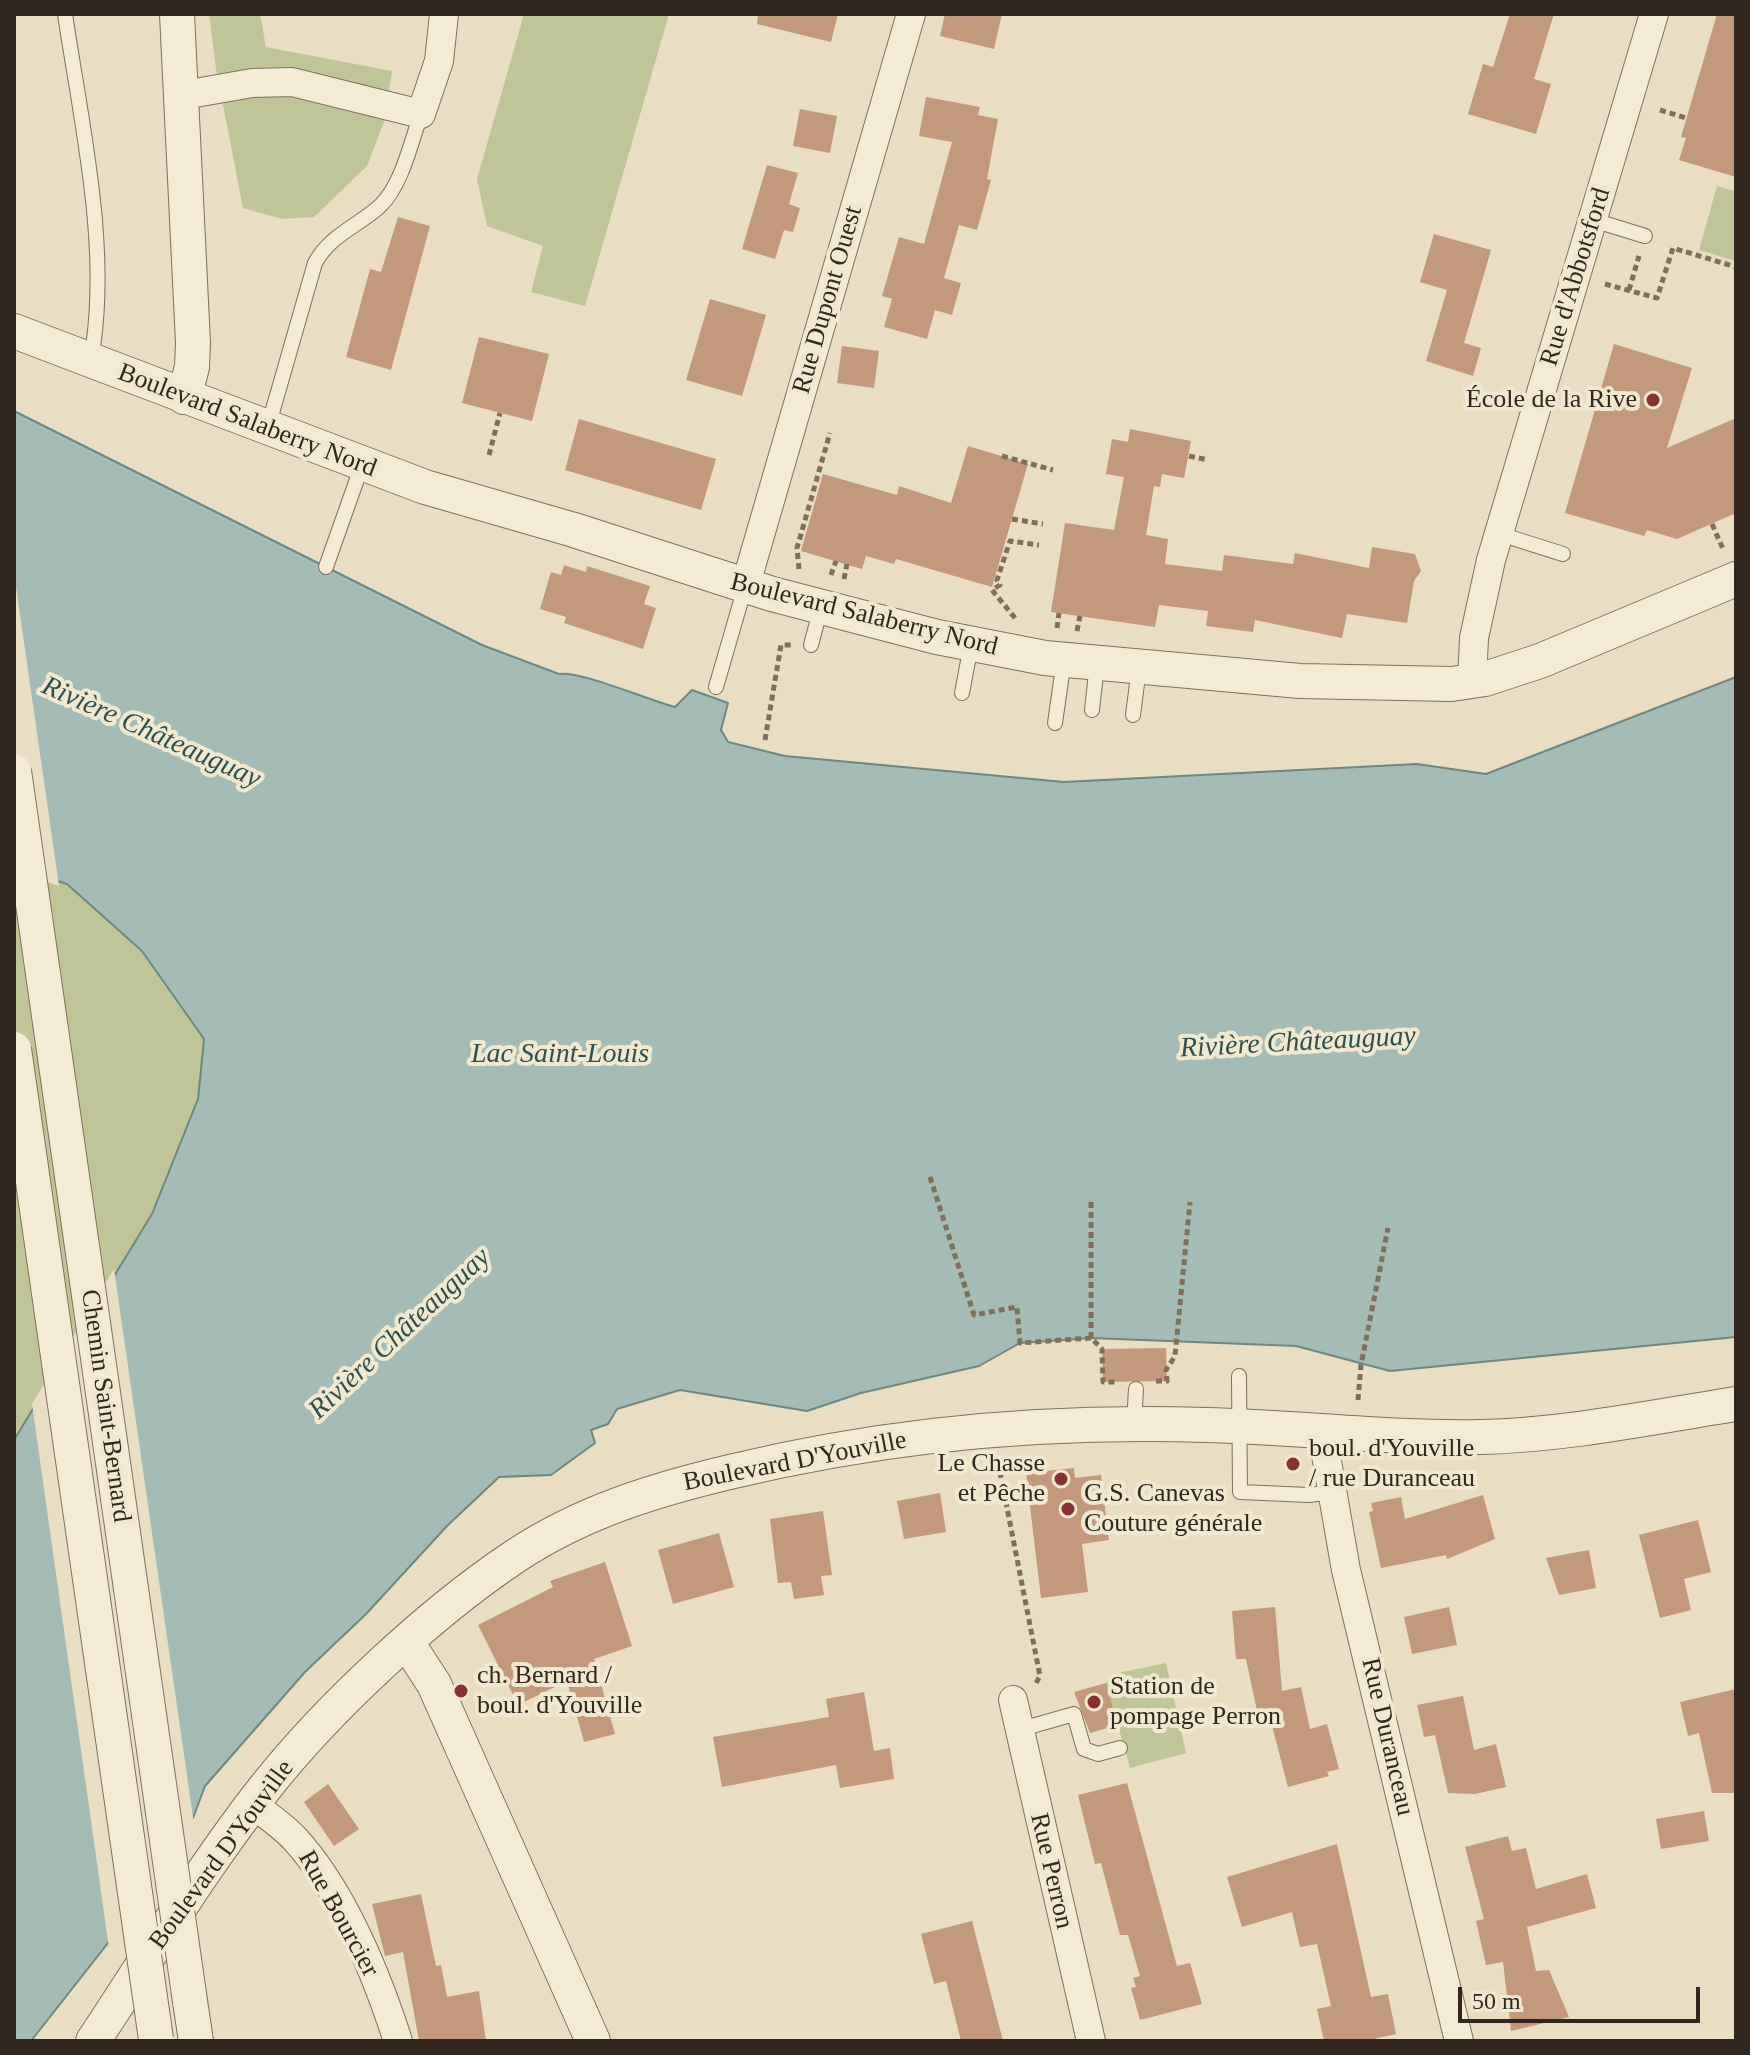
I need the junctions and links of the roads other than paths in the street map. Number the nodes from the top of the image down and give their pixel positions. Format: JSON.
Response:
{"nodes":[{"id":1,"x":65,"y":14,"type":"edge"},
{"id":2,"x":177,"y":14,"type":"edge"},
{"id":3,"x":444,"y":14,"type":"edge"},
{"id":4,"x":911,"y":14,"type":"edge"},
{"id":5,"x":1654,"y":14,"type":"edge"},
{"id":6,"x":184,"y":95,"type":"junction"},
{"id":7,"x":421,"y":114,"type":"junction"},
{"id":8,"x":1593,"y":220,"type":"junction"},
{"id":9,"x":1645,"y":236,"type":"road end"},
{"id":10,"x":14,"y":331,"type":"edge"},
{"id":11,"x":91,"y":362,"type":"junction"},
{"id":12,"x":184,"y":397,"type":"junction"},
{"id":13,"x":267,"y":429,"type":"junction"},
{"id":14,"x":362,"y":465,"type":"junction"},
{"id":15,"x":1500,"y":534,"type":"junction"},
{"id":16,"x":1563,"y":554,"type":"dead end"},
{"id":17,"x":326,"y":567,"type":"dead end"},
{"id":18,"x":1732,"y":568,"type":"edge"},
{"id":19,"x":745,"y":587,"type":"junction"},
{"id":20,"x":826,"y":594,"type":"junction"},
{"id":21,"x":811,"y":645,"type":"dead end"},
{"id":22,"x":971,"y":645,"type":"junction"},
{"id":23,"x":1064,"y":660,"type":"junction"},
{"id":24,"x":1097,"y":664,"type":"junction"},
{"id":25,"x":1139,"y":668,"type":"junction"},
{"id":26,"x":1472,"y":682,"type":"junction"},
{"id":27,"x":716,"y":687,"type":"dead end"},
{"id":28,"x":962,"y":693,"type":"dead end"},
{"id":29,"x":1092,"y":710,"type":"dead end"},
{"id":30,"x":1133,"y":715,"type":"dead end"},
{"id":31,"x":1055,"y":723,"type":"dead end"},
{"id":32,"x":14,"y":771,"type":"edge"},
{"id":33,"x":14,"y":1049,"type":"edge"},
{"id":34,"x":1239,"y":1376,"type":"dead end"},
{"id":35,"x":1132,"y":1385,"type":"road end"},
{"id":36,"x":1736,"y":1404,"type":"edge"},
{"id":37,"x":1134,"y":1424,"type":"junction"},
{"id":38,"x":1237,"y":1426,"type":"junction"},
{"id":39,"x":1326,"y":1431,"type":"junction"},
{"id":40,"x":1332,"y":1492,"type":"junction"},
{"id":41,"x":408,"y":1644,"type":"junction"},
{"id":42,"x":1013,"y":1700,"type":"road end"},
{"id":43,"x":1018,"y":1730,"type":"junction"},
{"id":44,"x":1120,"y":1748,"type":"dead end"},
{"id":45,"x":252,"y":1804,"type":"junction"},
{"id":46,"x":156,"y":2040,"type":"edge"},
{"id":47,"x":93,"y":2041,"type":"edge"},
{"id":48,"x":196,"y":2041,"type":"edge"},
{"id":49,"x":398,"y":2041,"type":"edge"},
{"id":50,"x":593,"y":2041,"type":"edge"},
{"id":51,"x":1091,"y":2041,"type":"edge"},
{"id":52,"x":1459,"y":2041,"type":"edge"}],
"edges":[{"from":1,"to":11,"type":"lane"},
{"from":2,"to":6,"type":"street"},
{"from":3,"to":7,"type":"street"},
{"from":4,"to":19,"type":"street","name":"Rue Dupont Ouest"},
{"from":5,"to":8,"type":"street","name":"Rue d'Abbotsford"},
{"from":6,"to":7,"type":"street"},
{"from":6,"to":12,"type":"street"},
{"from":7,"to":13,"type":"lane"},
{"from":8,"to":9,"type":"lane"},
{"from":8,"to":15,"type":"street","name":"Rue d'Abbotsford"},
{"from":10,"to":11,"type":"street","name":"Boulevard Salaberry Nord"},
{"from":11,"to":12,"type":"street","name":"Boulevard Salaberry Nord"},
{"from":12,"to":13,"type":"street","name":"Boulevard Salaberry Nord"},
{"from":13,"to":14,"type":"street","name":"Boulevard Salaberry Nord"},
{"from":14,"to":17,"type":"lane"},
{"from":14,"to":19,"type":"street","name":"Boulevard Salaberry Nord"},
{"from":15,"to":16,"type":"lane"},
{"from":15,"to":26,"type":"street","name":"Rue d'Abbotsford"},
{"from":18,"to":26,"type":"street","name":"Boulevard Salaberry Nord"},
{"from":19,"to":20,"type":"street","name":"Boulevard Salaberry Nord"},
{"from":19,"to":27,"type":"lane"},
{"from":20,"to":21,"type":"lane"},
{"from":20,"to":22,"type":"street","name":"Boulevard Salaberry Nord"},
{"from":22,"to":23,"type":"street","name":"Boulevard Salaberry Nord"},
{"from":22,"to":28,"type":"lane"},
{"from":23,"to":24,"type":"street","name":"Boulevard Salaberry Nord"},
{"from":23,"to":31,"type":"lane"},
{"from":24,"to":25,"type":"street","name":"Boulevard Salaberry Nord"},
{"from":24,"to":29,"type":"lane"},
{"from":25,"to":26,"type":"street","name":"Boulevard Salaberry Nord"},
{"from":25,"to":30,"type":"lane"},
{"from":32,"to":48,"type":"street","name":"Chemin Saint-Bernard","bridge":true},
{"from":33,"to":46,"type":"street","name":"Chemin Saint-Bernard","bridge":true},
{"from":34,"to":38,"type":"lane"},
{"from":35,"to":37,"type":"lane"},
{"from":36,"to":39,"type":"street","name":"Boulevard D'Youville"},
{"from":37,"to":38,"type":"street","name":"Boulevard D'Youville"},
{"from":37,"to":41,"type":"street","name":"Boulevard D'Youville"},
{"from":38,"to":39,"type":"street","name":"Boulevard D'Youville"},
{"from":38,"to":40,"type":"lane"},
{"from":39,"to":40,"type":"street","name":"Rue Duranceau"},
{"from":40,"to":52,"type":"street","name":"Rue Duranceau"},
{"from":41,"to":45,"type":"street","name":"Boulevard D'Youville"},
{"from":41,"to":50,"type":"street"},
{"from":42,"to":43,"type":"street","name":"Rue Perron"},
{"from":43,"to":44,"type":"lane"},
{"from":43,"to":51,"type":"street","name":"Rue Perron"},
{"from":45,"to":47,"type":"street","name":"Boulevard D'Youville"},
{"from":45,"to":49,"type":"street","name":"Rue Bourcier"}]}
